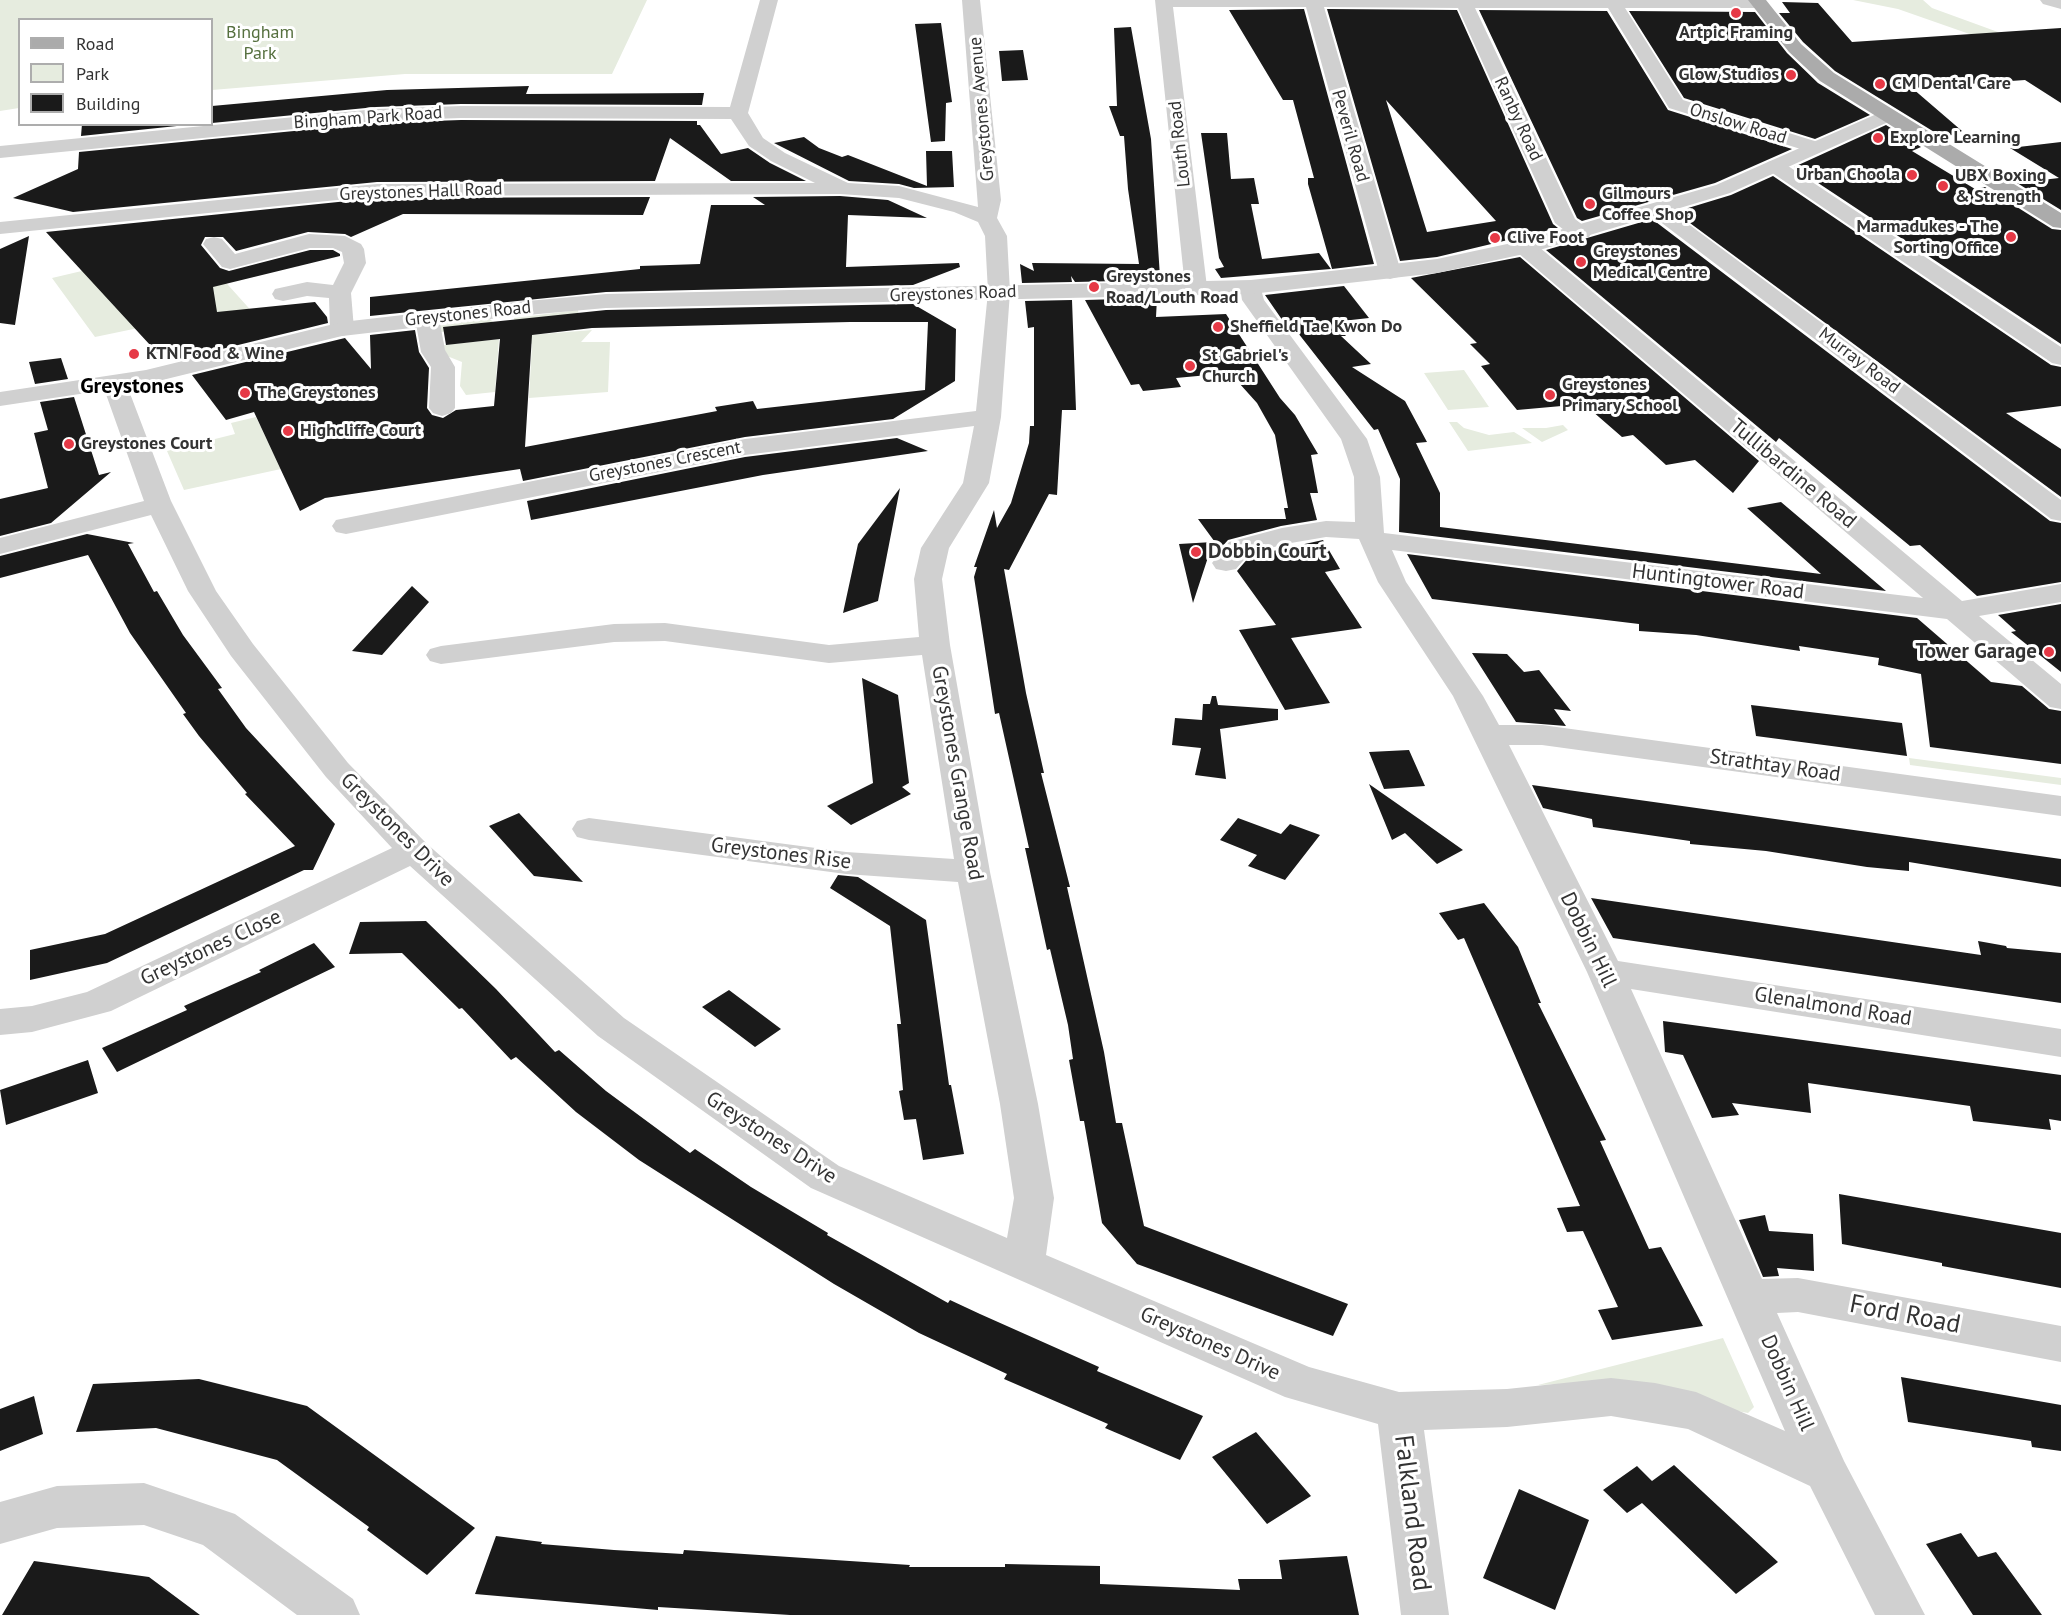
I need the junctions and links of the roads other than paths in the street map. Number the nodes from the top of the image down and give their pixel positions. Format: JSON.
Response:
{"nodes":[{"id":1,"x":769,"y":0,"type":"edge"},
{"id":2,"x":971,"y":0,"type":"edge"},
{"id":3,"x":2049,"y":0,"type":"edge"},
{"id":4,"x":1164,"y":1,"type":"edge"},
{"id":5,"x":1313,"y":1,"type":"edge"},
{"id":6,"x":1463,"y":1,"type":"edge"},
{"id":7,"x":1613,"y":1,"type":"edge"},
{"id":8,"x":1758,"y":1,"type":"edge"},
{"id":9,"x":2061,"y":4,"type":"edge"},
{"id":10,"x":738,"y":113,"type":"junction"},
{"id":11,"x":1888,"y":115,"type":"junction"},
{"id":12,"x":1814,"y":147,"type":"junction"},
{"id":13,"x":0,"y":152,"type":"edge"},
{"id":14,"x":1775,"y":166,"type":"junction"},
{"id":15,"x":844,"y":189,"type":"junction"},
{"id":16,"x":1658,"y":210,"type":"junction"},
{"id":17,"x":986,"y":218,"type":"junction"},
{"id":18,"x":2061,"y":222,"type":"edge"},
{"id":19,"x":0,"y":228,"type":"edge"},
{"id":20,"x":1581,"y":232,"type":"junction"},
{"id":21,"x":214,"y":244,"type":"dead end"},
{"id":22,"x":1526,"y":248,"type":"junction"},
{"id":23,"x":1390,"y":272,"type":"junction"},
{"id":24,"x":1196,"y":287,"type":"junction"},
{"id":25,"x":1251,"y":287,"type":"junction"},
{"id":26,"x":999,"y":292,"type":"junction"},
{"id":27,"x":340,"y":293,"type":"junction"},
{"id":28,"x":283,"y":294,"type":"dead end"},
{"id":29,"x":427,"y":318,"type":"junction"},
{"id":30,"x":342,"y":329,"type":"junction"},
{"id":31,"x":2061,"y":358,"type":"edge"},
{"id":32,"x":114,"y":383,"type":"junction"},
{"id":33,"x":0,"y":399,"type":"edge"},
{"id":34,"x":442,"y":408,"type":"dead end"},
{"id":35,"x":987,"y":417,"type":"junction"},
{"id":36,"x":160,"y":505,"type":"junction"},
{"id":37,"x":2061,"y":513,"type":"edge"},
{"id":38,"x":346,"y":526,"type":"dead end"},
{"id":39,"x":1372,"y":536,"type":"junction"},
{"id":40,"x":0,"y":546,"type":"edge"},
{"id":41,"x":1226,"y":564,"type":"dead end"},
{"id":42,"x":2061,"y":593,"type":"edge"},
{"id":43,"x":1955,"y":611,"type":"junction"},
{"id":44,"x":935,"y":645,"type":"junction"},
{"id":45,"x":441,"y":655,"type":"dead end"},
{"id":46,"x":2061,"y":700,"type":"edge"},
{"id":47,"x":1488,"y":735,"type":"junction"},
{"id":48,"x":2061,"y":806,"type":"edge"},
{"id":49,"x":589,"y":829,"type":"dead end"},
{"id":50,"x":414,"y":851,"type":"junction"},
{"id":51,"x":973,"y":872,"type":"junction"},
{"id":52,"x":1605,"y":972,"type":"junction"},
{"id":53,"x":0,"y":1022,"type":"edge"},
{"id":54,"x":2061,"y":1043,"type":"edge"},
{"id":55,"x":1024,"y":1262,"type":"junction"},
{"id":56,"x":1749,"y":1297,"type":"junction"},
{"id":57,"x":2061,"y":1344,"type":"edge"},
{"id":58,"x":1399,"y":1411,"type":"junction"},
{"id":59,"x":1826,"y":1472,"type":"junction"},
{"id":60,"x":0,"y":1523,"type":"edge"},
{"id":61,"x":336,"y":1615,"type":"edge"},
{"id":62,"x":1425,"y":1615,"type":"edge"},
{"id":63,"x":1901,"y":1615,"type":"edge"}],
"edges":[{"from":1,"to":10,"type":"street"},
{"from":2,"to":17,"type":"street","name":"Greystones Avenue"},
{"from":3,"to":9,"type":"street"},
{"from":4,"to":5,"type":"street"},
{"from":4,"to":24,"type":"street","name":"Louth Road"},
{"from":5,"to":6,"type":"street"},
{"from":5,"to":23,"type":"street","name":"Peveril Road"},
{"from":6,"to":7,"type":"street"},
{"from":6,"to":20,"type":"street","name":"Ranby Road"},
{"from":7,"to":8,"type":"street"},
{"from":7,"to":12,"type":"street","name":"Onslow Road"},
{"from":8,"to":11,"type":"main road"},
{"from":10,"to":13,"type":"street","name":"Bingham Park Road"},
{"from":10,"to":15,"type":"street"},
{"from":11,"to":12,"type":"street","name":"Greystones Road"},
{"from":11,"to":18,"type":"main road"},
{"from":12,"to":14,"type":"street","name":"Greystones Road"},
{"from":14,"to":16,"type":"street","name":"Greystones Road"},
{"from":14,"to":31,"type":"street"},
{"from":15,"to":17,"type":"street","name":"Greystones Hall Road"},
{"from":15,"to":19,"type":"street","name":"Greystones Hall Road"},
{"from":16,"to":20,"type":"street","name":"Greystones Road"},
{"from":16,"to":37,"type":"street","name":"Murray Road"},
{"from":17,"to":26,"type":"street","name":"Greystones Grange Road"},
{"from":20,"to":22,"type":"street","name":"Greystones Road"},
{"from":21,"to":27,"type":"street"},
{"from":22,"to":23,"type":"street","name":"Greystones Road"},
{"from":22,"to":43,"type":"street","name":"Tullibardine Road"},
{"from":23,"to":25,"type":"street","name":"Greystones Road"},
{"from":24,"to":25,"type":"street","name":"Greystones Road"},
{"from":24,"to":26,"type":"street","name":"Greystones Road"},
{"from":25,"to":39,"type":"street","name":"Dobbin Hill"},
{"from":26,"to":29,"type":"street","name":"Greystones Road"},
{"from":26,"to":35,"type":"street","name":"Greystones Grange Road"},
{"from":27,"to":28,"type":"street"},
{"from":27,"to":30,"type":"street"},
{"from":29,"to":30,"type":"street","name":"Greystones Road"},
{"from":29,"to":34,"type":"street"},
{"from":30,"to":32,"type":"street","name":"Greystones Road"},
{"from":32,"to":33,"type":"street","name":"Greystones Road"},
{"from":32,"to":36,"type":"street","name":"Greystones Drive"},
{"from":35,"to":38,"type":"street","name":"Greystones Crescent"},
{"from":35,"to":44,"type":"street","name":"Greystones Grange Road"},
{"from":36,"to":40,"type":"street"},
{"from":36,"to":50,"type":"street","name":"Greystones Drive"},
{"from":39,"to":41,"type":"street"},
{"from":39,"to":43,"type":"street","name":"Huntingtower Road"},
{"from":39,"to":47,"type":"street","name":"Dobbin Hill"},
{"from":42,"to":43,"type":"street","name":"Huntingtower Road"},
{"from":43,"to":46,"type":"street","name":"Tullibardine Road"},
{"from":44,"to":45,"type":"street"},
{"from":44,"to":51,"type":"street","name":"Greystones Grange Road"},
{"from":47,"to":48,"type":"street","name":"Strathtay Road"},
{"from":47,"to":52,"type":"street","name":"Dobbin Hill"},
{"from":49,"to":51,"type":"street","name":"Greystones Rise"},
{"from":50,"to":53,"type":"street","name":"Greystones Close"},
{"from":50,"to":55,"type":"street","name":"Greystones Drive"},
{"from":51,"to":55,"type":"street","name":"Greystones Grange Road"},
{"from":52,"to":54,"type":"street","name":"Glenalmond Road"},
{"from":52,"to":56,"type":"street","name":"Dobbin Hill"},
{"from":55,"to":58,"type":"street","name":"Greystones Drive"},
{"from":56,"to":57,"type":"street","name":"Ford Road"},
{"from":56,"to":59,"type":"street","name":"Dobbin Hill"},
{"from":58,"to":59,"type":"street","name":"Greystones Drive"},
{"from":58,"to":62,"type":"street","name":"Falkland Road"},
{"from":59,"to":63,"type":"street","name":"Dobbin Hill"},
{"from":60,"to":61,"type":"street"}]}
